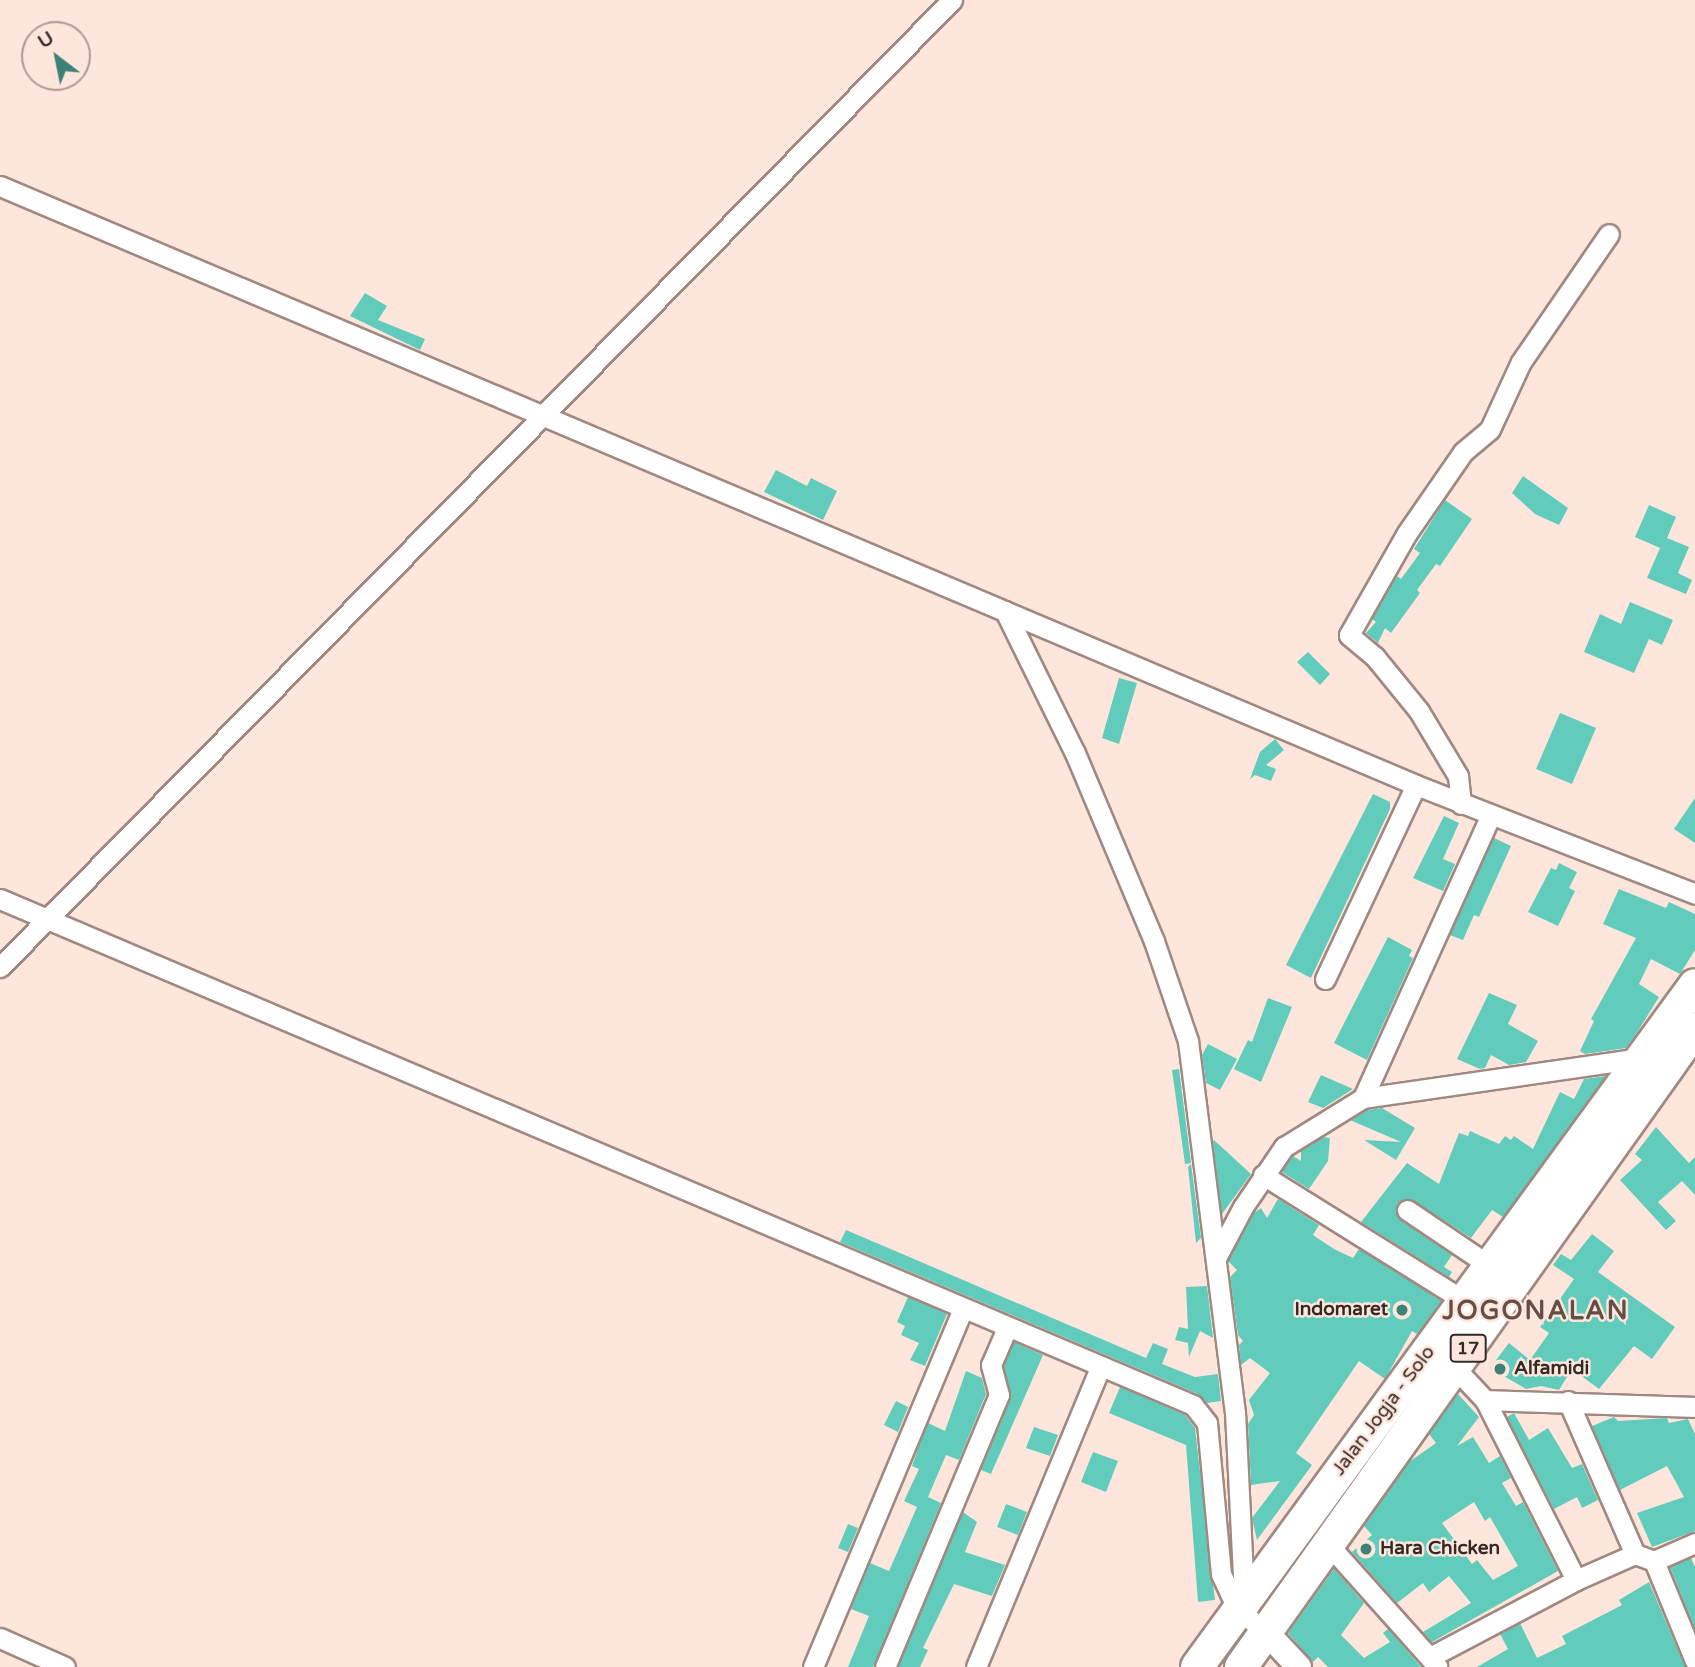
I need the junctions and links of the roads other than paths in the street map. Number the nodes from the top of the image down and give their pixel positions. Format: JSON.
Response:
{"nodes":[{"id":1,"x":952,"y":0,"type":"edge"},
{"id":2,"x":0,"y":186,"type":"edge"},
{"id":3,"x":1609,"y":234,"type":"dead end"},
{"id":4,"x":544,"y":416,"type":"junction"},
{"id":5,"x":1005,"y":611,"type":"junction"},
{"id":6,"x":1416,"y":785,"type":"junction"},
{"id":7,"x":1461,"y":804,"type":"junction"},
{"id":8,"x":1491,"y":815,"type":"junction"},
{"id":9,"x":1695,"y":894,"type":"edge"},
{"id":10,"x":0,"y":899,"type":"edge"},
{"id":11,"x":47,"y":918,"type":"junction"},
{"id":12,"x":0,"y":967,"type":"edge"},
{"id":13,"x":1325,"y":979,"type":"dead end"},
{"id":14,"x":1695,"y":985,"type":"edge"},
{"id":15,"x":1695,"y":1029,"type":"edge"},
{"id":16,"x":1642,"y":1058,"type":"junction"},
{"id":17,"x":1363,"y":1098,"type":"junction"},
{"id":18,"x":1263,"y":1175,"type":"junction"},
{"id":19,"x":1407,"y":1210,"type":"dead end"},
{"id":20,"x":1216,"y":1258,"type":"junction"},
{"id":21,"x":1490,"y":1266,"type":"junction"},
{"id":22,"x":1465,"y":1301,"type":"junction"},
{"id":23,"x":963,"y":1308,"type":"junction"},
{"id":24,"x":1007,"y":1328,"type":"junction"},
{"id":25,"x":1454,"y":1367,"type":"junction"},
{"id":26,"x":1100,"y":1368,"type":"junction"},
{"id":27,"x":1485,"y":1400,"type":"junction"},
{"id":28,"x":1568,"y":1401,"type":"junction"},
{"id":29,"x":1695,"y":1406,"type":"edge"},
{"id":30,"x":1235,"y":1412,"type":"junction"},
{"id":31,"x":1203,"y":1413,"type":"junction"},
{"id":32,"x":1695,"y":1543,"type":"edge"},
{"id":33,"x":1328,"y":1544,"type":"junction"},
{"id":34,"x":1645,"y":1558,"type":"junction"},
{"id":35,"x":1576,"y":1580,"type":"junction"},
{"id":36,"x":1241,"y":1604,"type":"junction"},
{"id":37,"x":1271,"y":1637,"type":"junction"},
{"id":38,"x":0,"y":1639,"type":"edge"},
{"id":39,"x":1695,"y":1661,"type":"edge"},
{"id":40,"x":1435,"y":1662,"type":"edge"},
{"id":41,"x":65,"y":1667,"type":"edge"},
{"id":42,"x":813,"y":1667,"type":"edge"},
{"id":43,"x":885,"y":1667,"type":"edge"},
{"id":44,"x":976,"y":1667,"type":"edge"},
{"id":45,"x":1197,"y":1667,"type":"edge"},
{"id":46,"x":1241,"y":1667,"type":"edge"},
{"id":47,"x":1271,"y":1667,"type":"edge"},
{"id":48,"x":1299,"y":1667,"type":"edge"}],
"edges":[{"from":1,"to":4,"type":"street"},
{"from":2,"to":4,"type":"street"},
{"from":3,"to":7,"type":"street"},
{"from":4,"to":5,"type":"street"},
{"from":4,"to":11,"type":"street"},
{"from":5,"to":6,"type":"street"},
{"from":5,"to":20,"type":"street"},
{"from":6,"to":7,"type":"street"},
{"from":6,"to":13,"type":"street"},
{"from":7,"to":8,"type":"street"},
{"from":8,"to":9,"type":"street"},
{"from":8,"to":17,"type":"street"},
{"from":10,"to":11,"type":"street"},
{"from":11,"to":12,"type":"street"},
{"from":11,"to":23,"type":"street"},
{"from":14,"to":16,"type":"highway","name":"Jalan Jogja - Solo","number":"17"},
{"from":15,"to":25,"type":"highway","name":"Jalan Jogja - Solo","number":"17"},
{"from":16,"to":17,"type":"street"},
{"from":16,"to":21,"type":"highway","name":"Jalan Jogja - Solo","number":"17"},
{"from":17,"to":18,"type":"street"},
{"from":18,"to":20,"type":"street"},
{"from":18,"to":22,"type":"street"},
{"from":19,"to":21,"type":"street"},
{"from":20,"to":30,"type":"street"},
{"from":21,"to":22,"type":"highway","name":"Jalan Jogja - Solo","number":"17"},
{"from":22,"to":36,"type":"highway","name":"Jalan Jogja - Solo","number":"17"},
{"from":23,"to":24,"type":"street"},
{"from":23,"to":42,"type":"street"},
{"from":24,"to":26,"type":"street"},
{"from":24,"to":43,"type":"street"},
{"from":25,"to":27,"type":"street"},
{"from":25,"to":33,"type":"highway","name":"Jalan Jogja - Solo","number":"17"},
{"from":26,"to":31,"type":"street"},
{"from":26,"to":44,"type":"street"},
{"from":27,"to":28,"type":"street"},
{"from":27,"to":35,"type":"street"},
{"from":28,"to":29,"type":"street"},
{"from":28,"to":34,"type":"street"},
{"from":30,"to":31,"type":"street"},
{"from":30,"to":36,"type":"street"},
{"from":31,"to":36,"type":"street"},
{"from":32,"to":34,"type":"street"},
{"from":33,"to":37,"type":"highway","name":"Jalan Jogja - Solo","number":"17"},
{"from":33,"to":40,"type":"street"},
{"from":34,"to":35,"type":"street"},
{"from":34,"to":39,"type":"street"},
{"from":35,"to":40,"type":"street"},
{"from":36,"to":37,"type":"street"},
{"from":36,"to":45,"type":"highway","name":"Jalan Jogja - Solo","number":"17"},
{"from":37,"to":46,"type":"highway","name":"Jalan Jogja - Solo","number":"17"},
{"from":37,"to":47,"type":"street"},
{"from":37,"to":48,"type":"street"},
{"from":38,"to":41,"type":"street"}]}
